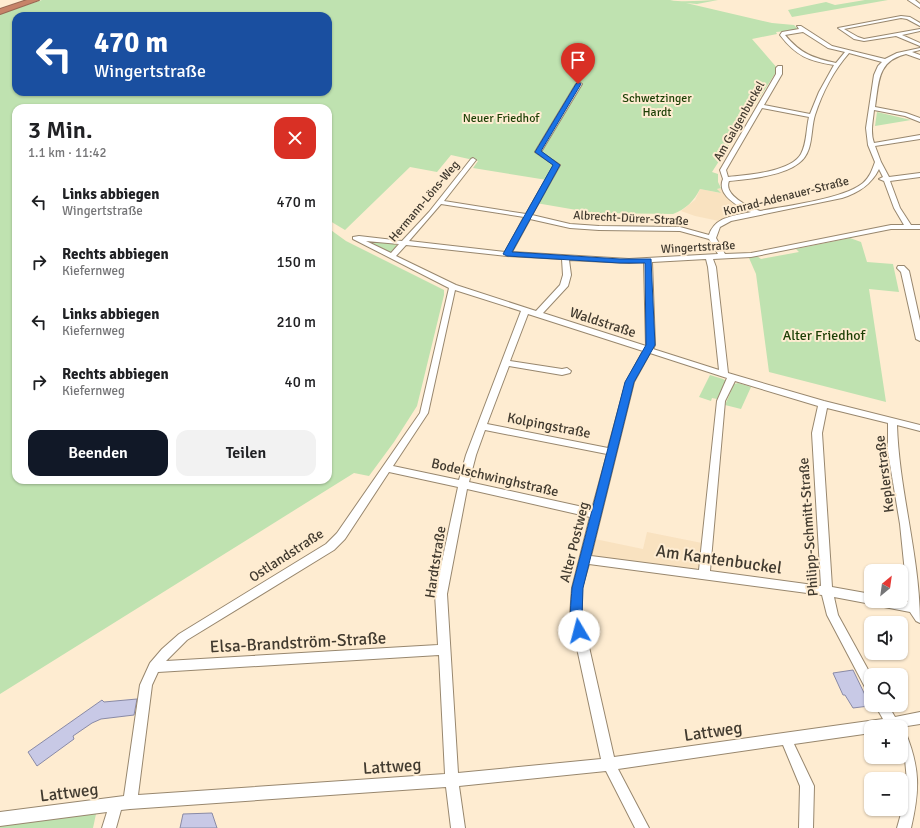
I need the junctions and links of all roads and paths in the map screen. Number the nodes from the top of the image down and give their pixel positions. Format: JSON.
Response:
{"nodes":[{"id":1,"x":26,"y":0,"type":"edge"},
{"id":2,"x":35,"y":0,"type":"edge"},
{"id":3,"x":910,"y":0,"type":"edge"},
{"id":4,"x":920,"y":6,"type":"edge"},
{"id":5,"x":0,"y":9,"type":"edge"},
{"id":6,"x":0,"y":12,"type":"edge"},
{"id":7,"x":920,"y":24,"type":"edge"},
{"id":8,"x":799,"y":27,"type":"dead end"},
{"id":9,"x":804,"y":30,"type":"junction"},
{"id":10,"x":920,"y":30,"type":"edge"},
{"id":11,"x":895,"y":34,"type":"junction"},
{"id":12,"x":920,"y":45,"type":"edge"},
{"id":13,"x":920,"y":48,"type":"edge"},
{"id":14,"x":848,"y":52,"type":"junction"},
{"id":15,"x":906,"y":52,"type":"junction"},
{"id":16,"x":920,"y":57,"type":"edge"},
{"id":17,"x":886,"y":61,"type":"junction"},
{"id":18,"x":836,"y":64,"type":"junction"},
{"id":19,"x":780,"y":67,"type":"dead end"},
{"id":20,"x":578,"y":84,"type":"dead end"},
{"id":21,"x":760,"y":106,"type":"junction"},
{"id":22,"x":872,"y":108,"type":"junction"},
{"id":23,"x":812,"y":116,"type":"junction"},
{"id":24,"x":920,"y":120,"type":"edge"},
{"id":25,"x":920,"y":137,"type":"edge"},
{"id":26,"x":872,"y":145,"type":"junction"},
{"id":27,"x":473,"y":160,"type":"dead end"},
{"id":28,"x":878,"y":162,"type":"junction"},
{"id":29,"x":920,"y":175,"type":"edge"},
{"id":30,"x":726,"y":179,"type":"junction"},
{"id":31,"x":872,"y":179,"type":"junction"},
{"id":32,"x":887,"y":182,"type":"junction"},
{"id":33,"x":440,"y":202,"type":"junction"},
{"id":34,"x":740,"y":204,"type":"junction"},
{"id":35,"x":759,"y":213,"type":"junction"},
{"id":36,"x":528,"y":216,"type":"junction"},
{"id":37,"x":743,"y":216,"type":"junction"},
{"id":38,"x":908,"y":226,"type":"junction"},
{"id":39,"x":920,"y":227,"type":"edge"},
{"id":40,"x":355,"y":238,"type":"joint"},
{"id":41,"x":712,"y":238,"type":"junction"},
{"id":42,"x":404,"y":243,"type":"junction"},
{"id":43,"x":507,"y":254,"type":"junction"},
{"id":44,"x":391,"y":257,"type":"junction"},
{"id":45,"x":723,"y":257,"type":"junction"},
{"id":46,"x":565,"y":258,"type":"junction"},
{"id":47,"x":708,"y":258,"type":"junction"},
{"id":48,"x":648,"y":260,"type":"junction"},
{"id":49,"x":901,"y":268,"type":"dead end"},
{"id":50,"x":454,"y":288,"type":"junction"},
{"id":51,"x":525,"y":311,"type":"junction"},
{"id":52,"x":537,"y":315,"type":"junction"},
{"id":53,"x":919,"y":334,"type":"edge"},
{"id":54,"x":648,"y":351,"type":"junction"},
{"id":55,"x":506,"y":362,"type":"junction"},
{"id":56,"x":567,"y":372,"type":"dead end"},
{"id":57,"x":728,"y":376,"type":"junction"},
{"id":58,"x":823,"y":404,"type":"junction"},
{"id":59,"x":892,"y":421,"type":"junction"},
{"id":60,"x":482,"y":426,"type":"junction"},
{"id":61,"x":920,"y":428,"type":"edge"},
{"id":62,"x":612,"y":452,"type":"junction"},
{"id":63,"x":387,"y":468,"type":"junction"},
{"id":64,"x":463,"y":485,"type":"junction"},
{"id":65,"x":596,"y":514,"type":"junction"},
{"id":66,"x":585,"y":559,"type":"junction"},
{"id":67,"x":704,"y":575,"type":"junction"},
{"id":68,"x":827,"y":591,"type":"junction"},
{"id":69,"x":864,"y":599,"type":"edge"},
{"id":70,"x":904,"y":608,"type":"edge"},
{"id":71,"x":918,"y":612,"type":"edge"},
{"id":72,"x":445,"y":650,"type":"junction"},
{"id":73,"x":154,"y":667,"type":"junction"},
{"id":74,"x":864,"y":674,"type":"edge"},
{"id":75,"x":920,"y":718,"type":"edge"},
{"id":76,"x":908,"y":722,"type":"edge"},
{"id":77,"x":864,"y":728,"type":"edge"},
{"id":78,"x":786,"y":739,"type":"junction"},
{"id":79,"x":908,"y":748,"type":"edge"},
{"id":80,"x":610,"y":764,"type":"junction"},
{"id":81,"x":452,"y":780,"type":"junction"},
{"id":82,"x":130,"y":802,"type":"junction"},
{"id":83,"x":116,"y":804,"type":"junction"},
{"id":84,"x":0,"y":819,"type":"edge"},
{"id":85,"x":109,"y":828,"type":"edge"},
{"id":86,"x":458,"y":828,"type":"edge"},
{"id":87,"x":642,"y":828,"type":"edge"},
{"id":88,"x":806,"y":828,"type":"edge"},
{"id":89,"x":904,"y":828,"type":"edge"}],
"edges":[{"from":1,"to":5,"type":"highway"},
{"from":2,"to":6,"type":"highway"},
{"from":3,"to":4,"type":"street"},
{"from":7,"to":11,"type":"street"},
{"from":8,"to":9,"type":"street"},
{"from":9,"to":14,"type":"street"},
{"from":9,"to":18,"type":"street"},
{"from":10,"to":11,"type":"street"},
{"from":11,"to":12,"type":"street"},
{"from":13,"to":15,"type":"street"},
{"from":14,"to":17,"type":"street"},
{"from":14,"to":18,"type":"street"},
{"from":15,"to":16,"type":"street"},
{"from":15,"to":17,"type":"street"},
{"from":17,"to":22,"type":"street"},
{"from":18,"to":23,"type":"street"},
{"from":19,"to":21,"type":"street","name":"Am Galgenbuckel"},
{"from":20,"to":36,"type":"street"},
{"from":21,"to":23,"type":"street"},
{"from":21,"to":30,"type":"street","name":"Am Galgenbuckel"},
{"from":22,"to":24,"type":"street"},
{"from":22,"to":26,"type":"street"},
{"from":23,"to":30,"type":"street"},
{"from":25,"to":26,"type":"street"},
{"from":26,"to":28,"type":"street"},
{"from":27,"to":33,"type":"street","name":"Hermann-Löns-Weg"},
{"from":28,"to":31,"type":"street"},
{"from":28,"to":32,"type":"street"},
{"from":29,"to":32,"type":"street"},
{"from":30,"to":34,"type":"street","name":"Am Galgenbuckel"},
{"from":31,"to":32,"type":"street"},
{"from":31,"to":35,"type":"street","name":"Konrad-Adenauer-Straße"},
{"from":32,"to":38,"type":"street"},
{"from":33,"to":36,"type":"street","name":"Albrecht-Dürer-Straße"},
{"from":33,"to":42,"type":"street","name":"Hermann-Löns-Weg"},
{"from":34,"to":35,"type":"street","name":"Am Galgenbuckel"},
{"from":34,"to":37,"type":"street","name":"Am Galgenbuckel"},
{"from":35,"to":37,"type":"street","name":"Konrad-Adenauer-Straße"},
{"from":36,"to":41,"type":"street","name":"Albrecht-Dürer-Straße"},
{"from":36,"to":43,"type":"street"},
{"from":37,"to":41,"type":"street","name":"Konrad-Adenauer-Straße"},
{"from":38,"to":39,"type":"street","name":"Wingertstraße"},
{"from":38,"to":45,"type":"street","name":"Wingertstraße"},
{"from":40,"to":42,"type":"street","name":"Wingertstraße"},
{"from":40,"to":44,"type":"street","name":"Waldstraße"},
{"from":41,"to":45,"type":"street"},
{"from":42,"to":43,"type":"street","name":"Wingertstraße"},
{"from":42,"to":44,"type":"street","name":"Hermann-Löns-Weg"},
{"from":43,"to":46,"type":"street","name":"Wingertstraße"},
{"from":44,"to":50,"type":"street","name":"Waldstraße"},
{"from":45,"to":47,"type":"street","name":"Wingertstraße"},
{"from":46,"to":48,"type":"street","name":"Wingertstraße"},
{"from":46,"to":52,"type":"street"},
{"from":47,"to":48,"type":"street","name":"Wingertstraße"},
{"from":47,"to":57,"type":"street"},
{"from":48,"to":54,"type":"street","name":"Alter Postweg"},
{"from":49,"to":53,"type":"street"},
{"from":50,"to":51,"type":"street","name":"Waldstraße"},
{"from":50,"to":63,"type":"street","name":"Ostlandstraße"},
{"from":51,"to":52,"type":"street","name":"Waldstraße"},
{"from":51,"to":55,"type":"street","name":"Hardtstraße"},
{"from":52,"to":54,"type":"street","name":"Waldstraße"},
{"from":54,"to":57,"type":"street","name":"Waldstraße"},
{"from":54,"to":62,"type":"street","name":"Alter Postweg"},
{"from":55,"to":56,"type":"street"},
{"from":55,"to":60,"type":"street","name":"Hardtstraße"},
{"from":57,"to":58,"type":"street","name":"Waldstraße"},
{"from":57,"to":67,"type":"street"},
{"from":58,"to":59,"type":"street","name":"Waldstraße"},
{"from":58,"to":68,"type":"street","name":"Philipp-Schmitt-Straße"},
{"from":59,"to":61,"type":"street","name":"Waldstraße"},
{"from":59,"to":71,"type":"street","name":"Keplerstraße"},
{"from":60,"to":62,"type":"street","name":"Kolpingstraße"},
{"from":60,"to":64,"type":"street","name":"Hardtstraße"},
{"from":62,"to":65,"type":"street","name":"Alter Postweg"},
{"from":63,"to":64,"type":"street","name":"Bodelschwinghstraße"},
{"from":63,"to":73,"type":"street","name":"Ostlandstraße"},
{"from":64,"to":65,"type":"street","name":"Bodelschwinghstraße"},
{"from":64,"to":72,"type":"street","name":"Hardtstraße"},
{"from":65,"to":66,"type":"street","name":"Alter Postweg"},
{"from":66,"to":67,"type":"street","name":"Am Kantenbuckel"},
{"from":66,"to":80,"type":"street","name":"Alter Postweg"},
{"from":67,"to":68,"type":"street","name":"Am Kantenbuckel"},
{"from":68,"to":69,"type":"street","name":"Am Kantenbuckel"},
{"from":68,"to":74,"type":"street","name":"Philipp-Schmitt-Straße"},
{"from":70,"to":71,"type":"street"},
{"from":72,"to":73,"type":"street","name":"Elsa-Brandström-Straße"},
{"from":72,"to":81,"type":"street","name":"Hardtstraße"},
{"from":73,"to":82,"type":"street","name":"Ostlandstraße"},
{"from":75,"to":76,"type":"street","name":"Lattweg"},
{"from":77,"to":78,"type":"street","name":"Lattweg"},
{"from":78,"to":80,"type":"street","name":"Lattweg"},
{"from":78,"to":88,"type":"street"},
{"from":79,"to":89,"type":"street"},
{"from":80,"to":81,"type":"street","name":"Lattweg"},
{"from":80,"to":87,"type":"street","name":"Alter Postweg"},
{"from":81,"to":82,"type":"street","name":"Lattweg"},
{"from":81,"to":86,"type":"street","name":"Hardtstraße"},
{"from":82,"to":83,"type":"street","name":"Lattweg"},
{"from":83,"to":84,"type":"street","name":"Lattweg"},
{"from":83,"to":85,"type":"street"}]}
